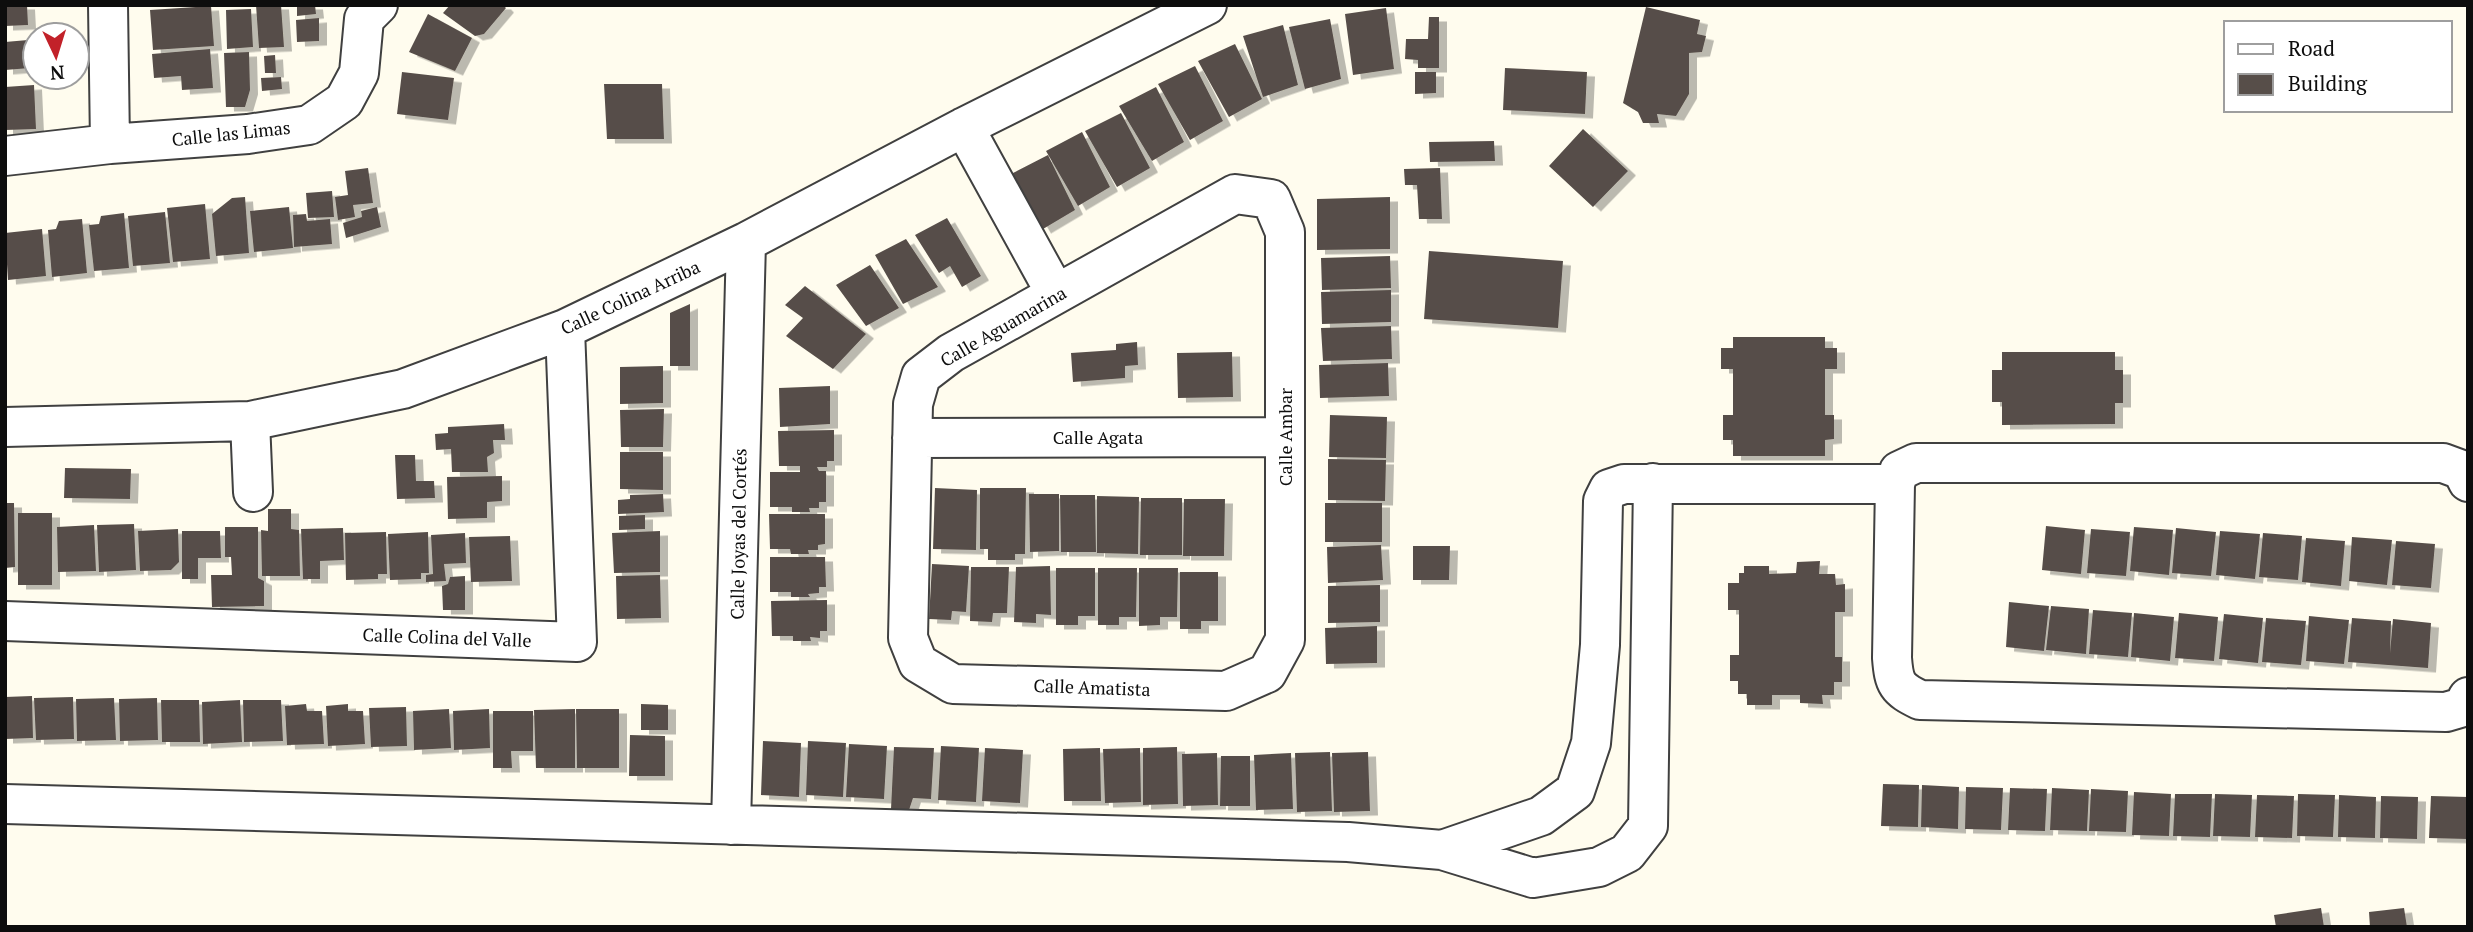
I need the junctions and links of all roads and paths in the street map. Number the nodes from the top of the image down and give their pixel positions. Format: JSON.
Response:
{"nodes":[{"id":1,"x":108,"y":5,"type":"edge"},
{"id":2,"x":1207,"y":5,"type":"edge"},
{"id":3,"x":369,"y":10,"type":"edge"},
{"id":4,"x":964,"y":127,"type":"junction"},
{"id":5,"x":110,"y":144,"type":"junction"},
{"id":6,"x":5,"y":156,"type":"edge"},
{"id":7,"x":1271,"y":199,"type":"joint"},
{"id":8,"x":746,"y":243,"type":"junction"},
{"id":9,"x":1056,"y":294,"type":"junction"},
{"id":10,"x":565,"y":330,"type":"junction"},
{"id":11,"x":250,"y":421,"type":"junction"},
{"id":12,"x":5,"y":427,"type":"edge"},
{"id":13,"x":1285,"y":437,"type":"junction"},
{"id":14,"x":912,"y":438,"type":"junction"},
{"id":15,"x":2468,"y":482,"type":"edge"},
{"id":16,"x":1653,"y":483,"type":"junction"},
{"id":17,"x":1895,"y":484,"type":"junction"},
{"id":18,"x":253,"y":492,"type":"dead end"},
{"id":19,"x":5,"y":621,"type":"edge"},
{"id":20,"x":918,"y":663,"type":"joint"},
{"id":21,"x":1267,"y":673,"type":"joint"},
{"id":22,"x":2468,"y":697,"type":"edge"},
{"id":23,"x":5,"y":804,"type":"edge"},
{"id":24,"x":731,"y":825,"type":"junction"},
{"id":25,"x":1442,"y":850,"type":"junction"}],
"edges":[{"from":1,"to":5,"type":"street"},
{"from":2,"to":4,"type":"street","name":"Calle Colina Arriba"},
{"from":3,"to":5,"type":"street","name":"Calle las Limas"},
{"from":4,"to":8,"type":"street","name":"Calle Colina Arriba"},
{"from":4,"to":9,"type":"street"},
{"from":5,"to":6,"type":"street","name":"Calle las Limas"},
{"from":7,"to":9,"type":"street","name":"Calle Aguamarina"},
{"from":7,"to":13,"type":"street","name":"Calle Ambar"},
{"from":8,"to":10,"type":"street","name":"Calle Colina Arriba"},
{"from":8,"to":24,"type":"street","name":"Calle Joyas del Cortés"},
{"from":9,"to":14,"type":"street","name":"Calle Aguamarina"},
{"from":10,"to":11,"type":"street","name":"Calle Colina Arriba"},
{"from":10,"to":19,"type":"street","name":"Calle Colina del Valle"},
{"from":11,"to":12,"type":"street","name":"Calle Colina Arriba"},
{"from":11,"to":18,"type":"street"},
{"from":13,"to":14,"type":"street","name":"Calle Agata"},
{"from":13,"to":21,"type":"street","name":"Calle Ambar"},
{"from":14,"to":20,"type":"street","name":"Calle Aguamarina"},
{"from":15,"to":17,"type":"street"},
{"from":16,"to":17,"type":"street"},
{"from":16,"to":25,"type":"street"},
{"from":16,"to":25,"type":"street"},
{"from":17,"to":22,"type":"street"},
{"from":20,"to":21,"type":"street","name":"Calle Amatista"},
{"from":23,"to":24,"type":"street"},
{"from":24,"to":25,"type":"street"}]}
